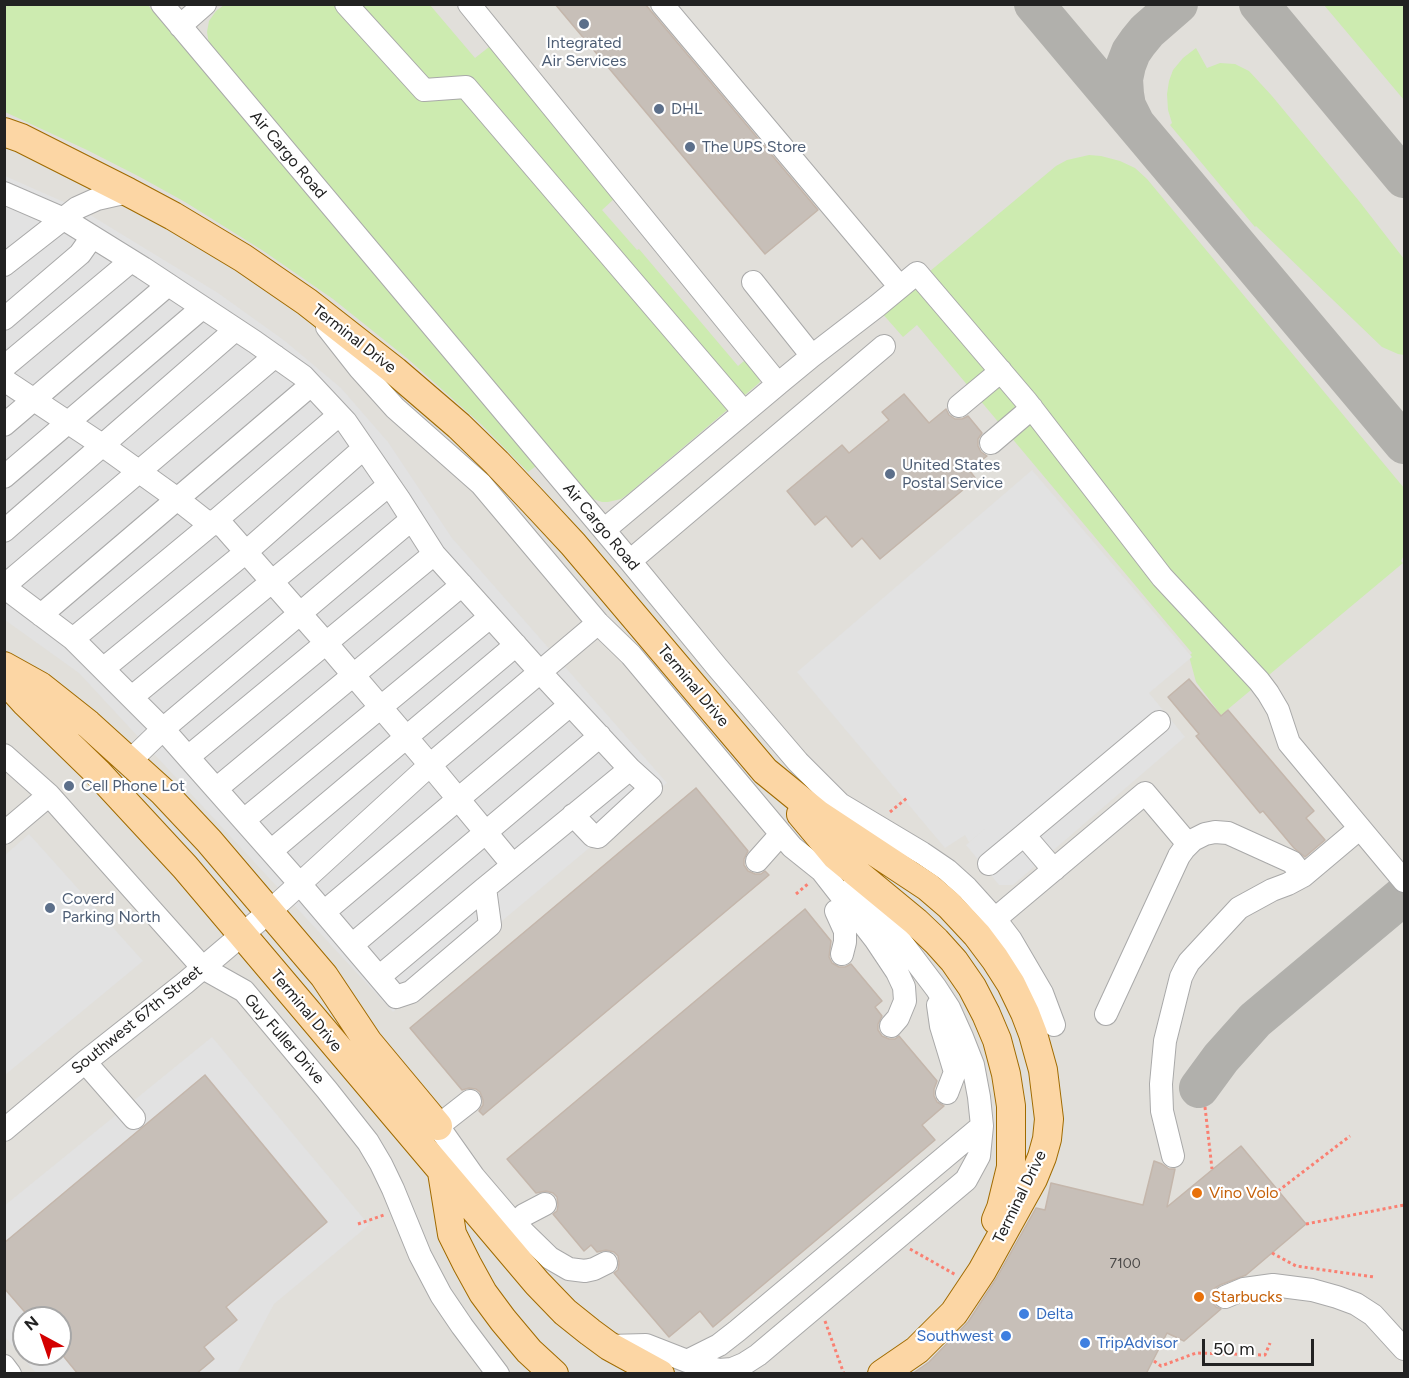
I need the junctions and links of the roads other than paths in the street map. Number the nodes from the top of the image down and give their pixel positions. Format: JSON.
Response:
{"nodes":[{"id":1,"x":162,"y":4,"type":"edge"},
{"id":2,"x":205,"y":4,"type":"edge"},
{"id":3,"x":346,"y":4,"type":"edge"},
{"id":4,"x":469,"y":4,"type":"edge"},
{"id":5,"x":662,"y":4,"type":"edge"},
{"id":6,"x":180,"y":26,"type":"junction"},
{"id":7,"x":4,"y":132,"type":"edge"},
{"id":8,"x":128,"y":192,"type":"junction"},
{"id":9,"x":7,"y":197,"type":"edge"},
{"id":10,"x":64,"y":219,"type":"junction"},
{"id":11,"x":92,"y":237,"type":"junction"},
{"id":12,"x":131,"y":261,"type":"junction"},
{"id":13,"x":4,"y":265,"type":"edge"},
{"id":14,"x":753,"y":282,"type":"dead end"},
{"id":15,"x":168,"y":285,"type":"junction"},
{"id":16,"x":900,"y":287,"type":"junction"},
{"id":17,"x":307,"y":302,"type":"junction"},
{"id":18,"x":202,"y":308,"type":"junction"},
{"id":19,"x":4,"y":319,"type":"edge"},
{"id":20,"x":236,"y":330,"type":"junction"},
{"id":21,"x":884,"y":346,"type":"dead end"},
{"id":22,"x":812,"y":356,"type":"junction"},
{"id":23,"x":275,"y":357,"type":"junction"},
{"id":24,"x":4,"y":367,"type":"edge"},
{"id":25,"x":1001,"y":371,"type":"junction"},
{"id":26,"x":4,"y":380,"type":"edge"},
{"id":27,"x":778,"y":384,"type":"junction"},
{"id":28,"x":311,"y":385,"type":"junction"},
{"id":29,"x":35,"y":400,"type":"junction"},
{"id":30,"x":959,"y":406,"type":"dead end"},
{"id":31,"x":1032,"y":408,"type":"junction"},
{"id":32,"x":744,"y":412,"type":"junction"},
{"id":33,"x":339,"y":415,"type":"junction"},
{"id":34,"x":68,"y":422,"type":"junction"},
{"id":35,"x":4,"y":425,"type":"edge"},
{"id":36,"x":991,"y":443,"type":"dead end"},
{"id":37,"x":102,"y":445,"type":"junction"},
{"id":38,"x":364,"y":448,"type":"junction"},
{"id":39,"x":140,"y":472,"type":"junction"},
{"id":40,"x":4,"y":477,"type":"edge"},
{"id":41,"x":390,"y":485,"type":"junction"},
{"id":42,"x":176,"y":498,"type":"junction"},
{"id":43,"x":412,"y":519,"type":"junction"},
{"id":44,"x":213,"y":523,"type":"junction"},
{"id":45,"x":604,"y":530,"type":"junction"},
{"id":46,"x":4,"y":531,"type":"edge"},
{"id":47,"x":246,"y":552,"type":"junction"},
{"id":48,"x":434,"y":554,"type":"junction"},
{"id":49,"x":630,"y":561,"type":"junction"},
{"id":50,"x":272,"y":580,"type":"junction"},
{"id":51,"x":462,"y":585,"type":"junction"},
{"id":52,"x":4,"y":587,"type":"edge"},
{"id":53,"x":301,"y":613,"type":"junction"},
{"id":54,"x":41,"y":615,"type":"junction"},
{"id":55,"x":490,"y":617,"type":"junction"},
{"id":56,"x":598,"y":623,"type":"junction"},
{"id":57,"x":73,"y":639,"type":"junction"},
{"id":58,"x":326,"y":643,"type":"junction"},
{"id":59,"x":516,"y":645,"type":"junction"},
{"id":60,"x":4,"y":666,"type":"edge"},
{"id":61,"x":103,"y":669,"type":"junction"},
{"id":62,"x":540,"y":672,"type":"junction"},
{"id":63,"x":354,"y":675,"type":"junction"},
{"id":64,"x":4,"y":679,"type":"edge"},
{"id":65,"x":132,"y":697,"type":"junction"},
{"id":66,"x":570,"y":705,"type":"junction"},
{"id":67,"x":381,"y":707,"type":"junction"},
{"id":68,"x":1159,"y":722,"type":"dead end"},
{"id":69,"x":163,"y":729,"type":"junction"},
{"id":70,"x":600,"y":736,"type":"junction"},
{"id":71,"x":407,"y":737,"type":"junction"},
{"id":72,"x":4,"y":755,"type":"edge"},
{"id":73,"x":188,"y":757,"type":"junction"},
{"id":74,"x":130,"y":761,"type":"junction"},
{"id":75,"x":430,"y":765,"type":"junction"},
{"id":76,"x":630,"y":769,"type":"junction"},
{"id":77,"x":765,"y":771,"type":"junction"},
{"id":78,"x":216,"y":789,"type":"junction"},
{"id":79,"x":49,"y":795,"type":"junction"},
{"id":80,"x":459,"y":799,"type":"junction"},
{"id":81,"x":573,"y":815,"type":"junction"},
{"id":82,"x":244,"y":820,"type":"junction"},
{"id":83,"x":1360,"y":828,"type":"junction"},
{"id":84,"x":486,"y":832,"type":"junction"},
{"id":85,"x":4,"y":833,"type":"edge"},
{"id":86,"x":1024,"y":835,"type":"junction"},
{"id":87,"x":786,"y":841,"type":"junction"},
{"id":88,"x":1188,"y":844,"type":"junction"},
{"id":89,"x":271,"y":851,"type":"junction"},
{"id":90,"x":836,"y":856,"type":"junction"},
{"id":91,"x":757,"y":861,"type":"dead end"},
{"id":92,"x":512,"y":864,"type":"junction"},
{"id":93,"x":989,"y":864,"type":"dead end"},
{"id":94,"x":1053,"y":870,"type":"junction"},
{"id":95,"x":1303,"y":876,"type":"junction"},
{"id":96,"x":1404,"y":881,"type":"edge"},
{"id":97,"x":300,"y":884,"type":"junction"},
{"id":98,"x":485,"y":888,"type":"junction"},
{"id":99,"x":270,"y":911,"type":"junction"},
{"id":100,"x":836,"y":911,"type":"junction"},
{"id":101,"x":324,"y":912,"type":"junction"},
{"id":102,"x":995,"y":919,"type":"junction"},
{"id":103,"x":243,"y":934,"type":"junction"},
{"id":104,"x":352,"y":945,"type":"junction"},
{"id":105,"x":842,"y":954,"type":"dead end"},
{"id":106,"x":203,"y":968,"type":"junction"},
{"id":107,"x":379,"y":977,"type":"junction"},
{"id":108,"x":936,"y":988,"type":"junction"},
{"id":109,"x":1106,"y":1014,"type":"dead end"},
{"id":110,"x":1054,"y":1025,"type":"dead end"},
{"id":111,"x":85,"y":1062,"type":"junction"},
{"id":112,"x":384,"y":1083,"type":"junction"},
{"id":113,"x":947,"y":1093,"type":"dead end"},
{"id":114,"x":471,"y":1101,"type":"dead end"},
{"id":115,"x":134,"y":1118,"type":"dead end"},
{"id":116,"x":438,"y":1126,"type":"junction"},
{"id":117,"x":982,"y":1126,"type":"junction"},
{"id":118,"x":4,"y":1130,"type":"edge"},
{"id":119,"x":1173,"y":1156,"type":"dead end"},
{"id":120,"x":442,"y":1172,"type":"junction"},
{"id":121,"x":545,"y":1204,"type":"dead end"},
{"id":122,"x":524,"y":1215,"type":"junction"},
{"id":123,"x":1225,"y":1297,"type":"dead end"},
{"id":124,"x":609,"y":1346,"type":"junction"},
{"id":125,"x":1404,"y":1349,"type":"edge"},
{"id":126,"x":687,"y":1361,"type":"junction"},
{"id":127,"x":4,"y":1366,"type":"edge"},
{"id":128,"x":10,"y":1374,"type":"edge"},
{"id":129,"x":498,"y":1374,"type":"edge"},
{"id":130,"x":554,"y":1374,"type":"edge"},
{"id":131,"x":660,"y":1374,"type":"edge"},
{"id":132,"x":871,"y":1374,"type":"edge"},
{"id":133,"x":882,"y":1374,"type":"edge"}],
"edges":[{"from":1,"to":6,"type":"street","name":"Air Cargo Road"},
{"from":2,"to":6,"type":"street"},
{"from":3,"to":32,"type":"street"},
{"from":4,"to":27,"type":"street"},
{"from":5,"to":16,"type":"street"},
{"from":6,"to":45,"type":"street","name":"Air Cargo Road"},
{"from":7,"to":8,"type":"main road","name":"Terminal Drive"},
{"from":8,"to":10,"type":"street"},
{"from":8,"to":17,"type":"main road","name":"Terminal Drive"},
{"from":9,"to":10,"type":"street"},
{"from":10,"to":11,"type":"street"},
{"from":10,"to":13,"type":"street"},
{"from":11,"to":12,"type":"street"},
{"from":11,"to":19,"type":"street"},
{"from":12,"to":15,"type":"street"},
{"from":12,"to":24,"type":"street"},
{"from":14,"to":22,"type":"street"},
{"from":15,"to":18,"type":"street"},
{"from":15,"to":29,"type":"street"},
{"from":16,"to":22,"type":"street"},
{"from":16,"to":25,"type":"street"},
{"from":17,"to":56,"type":"street"},
{"from":17,"to":77,"type":"main road","name":"Terminal Drive"},
{"from":18,"to":20,"type":"street"},
{"from":18,"to":34,"type":"street"},
{"from":20,"to":23,"type":"street"},
{"from":20,"to":37,"type":"street"},
{"from":21,"to":49,"type":"street"},
{"from":22,"to":27,"type":"street"},
{"from":23,"to":28,"type":"street"},
{"from":23,"to":39,"type":"street"},
{"from":25,"to":30,"type":"street"},
{"from":25,"to":31,"type":"street"},
{"from":26,"to":29,"type":"street"},
{"from":27,"to":32,"type":"street"},
{"from":28,"to":33,"type":"street"},
{"from":28,"to":42,"type":"street"},
{"from":29,"to":34,"type":"street"},
{"from":29,"to":35,"type":"street"},
{"from":31,"to":36,"type":"street"},
{"from":31,"to":83,"type":"street"},
{"from":32,"to":45,"type":"street"},
{"from":33,"to":38,"type":"street"},
{"from":33,"to":44,"type":"street"},
{"from":34,"to":37,"type":"street"},
{"from":34,"to":40,"type":"street"},
{"from":37,"to":39,"type":"street"},
{"from":37,"to":46,"type":"street"},
{"from":38,"to":41,"type":"street"},
{"from":38,"to":47,"type":"street"},
{"from":39,"to":42,"type":"street"},
{"from":39,"to":52,"type":"street"},
{"from":41,"to":43,"type":"street"},
{"from":41,"to":50,"type":"street"},
{"from":42,"to":44,"type":"street"},
{"from":42,"to":54,"type":"street"},
{"from":43,"to":48,"type":"street"},
{"from":43,"to":53,"type":"street"},
{"from":44,"to":47,"type":"street"},
{"from":44,"to":57,"type":"street"},
{"from":45,"to":49,"type":"street","name":"Air Cargo Road"},
{"from":47,"to":50,"type":"street"},
{"from":47,"to":61,"type":"street"},
{"from":48,"to":51,"type":"street"},
{"from":48,"to":58,"type":"street"},
{"from":49,"to":102,"type":"street","name":"Air Cargo Road"},
{"from":50,"to":53,"type":"street"},
{"from":50,"to":65,"type":"street"},
{"from":51,"to":55,"type":"street"},
{"from":51,"to":63,"type":"street"},
{"from":52,"to":54,"type":"street"},
{"from":53,"to":58,"type":"street"},
{"from":53,"to":69,"type":"street"},
{"from":54,"to":57,"type":"street"},
{"from":55,"to":59,"type":"street"},
{"from":55,"to":67,"type":"street"},
{"from":56,"to":62,"type":"street","name":"Southwest 67th Street"},
{"from":56,"to":87,"type":"street"},
{"from":57,"to":61,"type":"street"},
{"from":58,"to":63,"type":"street"},
{"from":58,"to":73,"type":"street"},
{"from":59,"to":62,"type":"street"},
{"from":59,"to":71,"type":"street"},
{"from":60,"to":74,"type":"main road"},
{"from":61,"to":65,"type":"street"},
{"from":62,"to":66,"type":"street"},
{"from":62,"to":75,"type":"street","name":"Southwest 67th Street"},
{"from":63,"to":67,"type":"street"},
{"from":63,"to":78,"type":"street"},
{"from":64,"to":103,"type":"main road","name":"Terminal Drive"},
{"from":65,"to":69,"type":"street"},
{"from":66,"to":70,"type":"street"},
{"from":66,"to":80,"type":"street"},
{"from":67,"to":71,"type":"street"},
{"from":67,"to":82,"type":"street"},
{"from":68,"to":86,"type":"street"},
{"from":69,"to":73,"type":"street"},
{"from":69,"to":74,"type":"street"},
{"from":70,"to":76,"type":"street"},
{"from":70,"to":84,"type":"street"},
{"from":71,"to":75,"type":"street"},
{"from":71,"to":89,"type":"street"},
{"from":72,"to":79,"type":"street","name":"Guy Fuller Drive"},
{"from":73,"to":78,"type":"street"},
{"from":74,"to":99,"type":"main road"},
{"from":75,"to":80,"type":"street"},
{"from":75,"to":97,"type":"street","name":"Southwest 67th Street"},
{"from":76,"to":81,"type":"street"},
{"from":76,"to":81,"type":"street"},
{"from":77,"to":90,"type":"main road"},
{"from":77,"to":133,"type":"main road","name":"Terminal Drive"},
{"from":78,"to":82,"type":"street"},
{"from":79,"to":85,"type":"street"},
{"from":79,"to":106,"type":"street","name":"Guy Fuller Drive"},
{"from":80,"to":84,"type":"street"},
{"from":80,"to":101,"type":"street"},
{"from":81,"to":92,"type":"street"},
{"from":82,"to":89,"type":"street"},
{"from":83,"to":95,"type":"street"},
{"from":83,"to":96,"type":"street"},
{"from":84,"to":92,"type":"street"},
{"from":84,"to":104,"type":"street"},
{"from":86,"to":93,"type":"street"},
{"from":86,"to":94,"type":"street"},
{"from":87,"to":91,"type":"street"},
{"from":87,"to":100,"type":"street"},
{"from":87,"to":100,"type":"street"},
{"from":88,"to":94,"type":"street"},
{"from":88,"to":95,"type":"street"},
{"from":88,"to":109,"type":"street"},
{"from":89,"to":97,"type":"street"},
{"from":90,"to":108,"type":"street"},
{"from":90,"to":132,"type":"main road"},
{"from":92,"to":98,"type":"street"},
{"from":94,"to":102,"type":"street"},
{"from":95,"to":119,"type":"street"},
{"from":97,"to":99,"type":"street","name":"Southwest 67th Street"},
{"from":97,"to":101,"type":"street"},
{"from":98,"to":107,"type":"street"},
{"from":98,"to":107,"type":"street"},
{"from":99,"to":103,"type":"street","name":"Southwest 67th Street"},
{"from":99,"to":112,"type":"main road"},
{"from":100,"to":105,"type":"street"},
{"from":101,"to":104,"type":"street"},
{"from":102,"to":110,"type":"street","name":"Air Cargo Road"},
{"from":103,"to":106,"type":"street","name":"Southwest 67th Street"},
{"from":103,"to":112,"type":"main road","name":"Terminal Drive"},
{"from":104,"to":107,"type":"street"},
{"from":106,"to":111,"type":"street","name":"Southwest 67th Street"},
{"from":106,"to":129,"type":"street","name":"Guy Fuller Drive"},
{"from":108,"to":113,"type":"street"},
{"from":108,"to":117,"type":"street"},
{"from":111,"to":115,"type":"street"},
{"from":111,"to":118,"type":"street","name":"Southwest 67th Street"},
{"from":112,"to":116,"type":"main road"},
{"from":112,"to":120,"type":"main road","name":"Terminal Drive"},
{"from":114,"to":116,"type":"street"},
{"from":116,"to":122,"type":"street"},
{"from":116,"to":122,"type":"street"},
{"from":117,"to":126,"type":"street"},
{"from":117,"to":126,"type":"street"},
{"from":120,"to":124,"type":"main road","name":"Terminal Drive"},
{"from":120,"to":130,"type":"main road"},
{"from":121,"to":122,"type":"street"},
{"from":123,"to":125,"type":"street"},
{"from":124,"to":126,"type":"street"},
{"from":124,"to":131,"type":"main road","name":"Terminal Drive"},
{"from":127,"to":128,"type":"street"}]}
